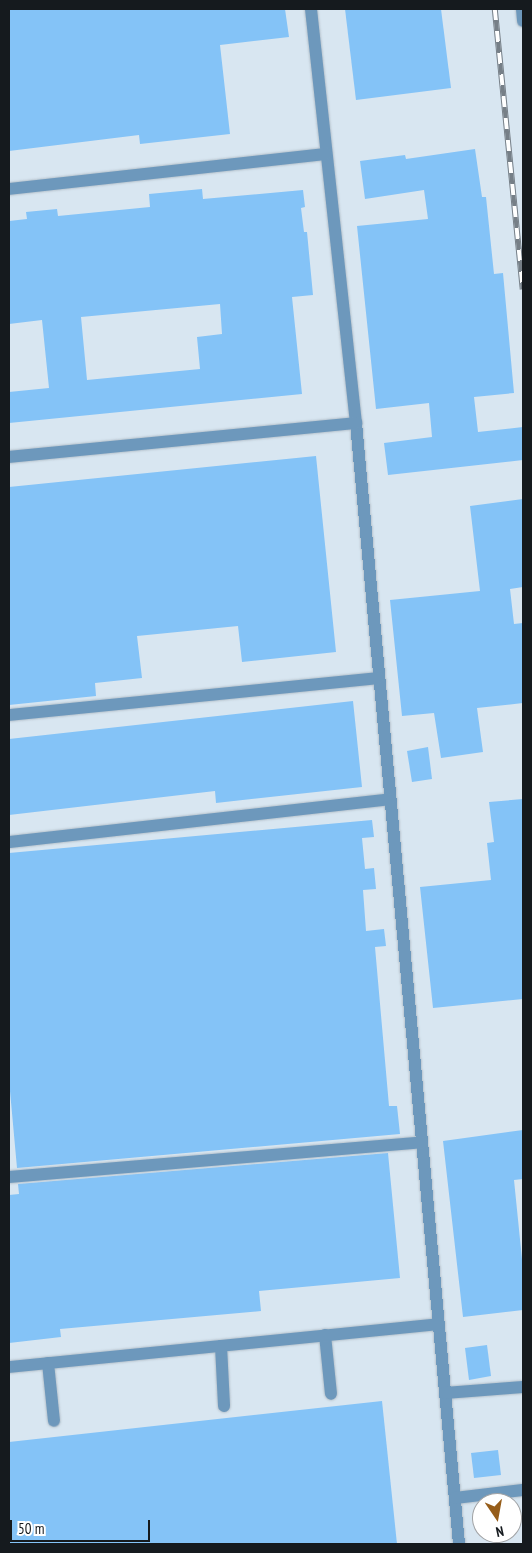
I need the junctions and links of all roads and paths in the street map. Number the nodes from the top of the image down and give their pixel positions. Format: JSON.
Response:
{"nodes":[{"id":1,"x":311,"y":9,"type":"edge"},
{"id":2,"x":522,"y":9,"type":"edge"},
{"id":3,"x":523,"y":21,"type":"edge"},
{"id":4,"x":326,"y":154,"type":"junction"},
{"id":5,"x":9,"y":188,"type":"edge"},
{"id":6,"x":356,"y":423,"type":"junction"},
{"id":7,"x":9,"y":457,"type":"edge"},
{"id":8,"x":378,"y":678,"type":"junction"},
{"id":9,"x":9,"y":716,"type":"edge"},
{"id":10,"x":390,"y":799,"type":"junction"},
{"id":11,"x":9,"y":842,"type":"edge"},
{"id":12,"x":422,"y":1142,"type":"junction"},
{"id":13,"x":9,"y":1177,"type":"edge"},
{"id":14,"x":438,"y":1324,"type":"junction"},
{"id":15,"x":325,"y":1335,"type":"junction"},
{"id":16,"x":221,"y":1346,"type":"junction"},
{"id":17,"x":48,"y":1363,"type":"junction"},
{"id":18,"x":9,"y":1367,"type":"edge"},
{"id":19,"x":523,"y":1388,"type":"edge"},
{"id":20,"x":445,"y":1393,"type":"junction"},
{"id":21,"x":331,"y":1394,"type":"dead end"},
{"id":22,"x":224,"y":1406,"type":"dead end"},
{"id":23,"x":54,"y":1421,"type":"dead end"},
{"id":24,"x":523,"y":1490,"type":"edge"},
{"id":25,"x":455,"y":1498,"type":"junction"},
{"id":26,"x":459,"y":1544,"type":"edge"}],
"edges":[{"from":1,"to":4,"type":"street"},
{"from":2,"to":3,"type":"street"},
{"from":4,"to":5,"type":"street"},
{"from":4,"to":6,"type":"street"},
{"from":6,"to":7,"type":"street"},
{"from":6,"to":8,"type":"street"},
{"from":8,"to":9,"type":"street"},
{"from":8,"to":10,"type":"street"},
{"from":10,"to":11,"type":"street"},
{"from":10,"to":12,"type":"street"},
{"from":12,"to":13,"type":"street"},
{"from":12,"to":14,"type":"street"},
{"from":14,"to":15,"type":"street"},
{"from":14,"to":20,"type":"street"},
{"from":15,"to":16,"type":"street"},
{"from":15,"to":21,"type":"street"},
{"from":16,"to":17,"type":"street"},
{"from":16,"to":22,"type":"street"},
{"from":17,"to":18,"type":"street"},
{"from":17,"to":23,"type":"street"},
{"from":19,"to":20,"type":"street"},
{"from":20,"to":25,"type":"street"},
{"from":24,"to":25,"type":"street"},
{"from":25,"to":26,"type":"street"}]}
